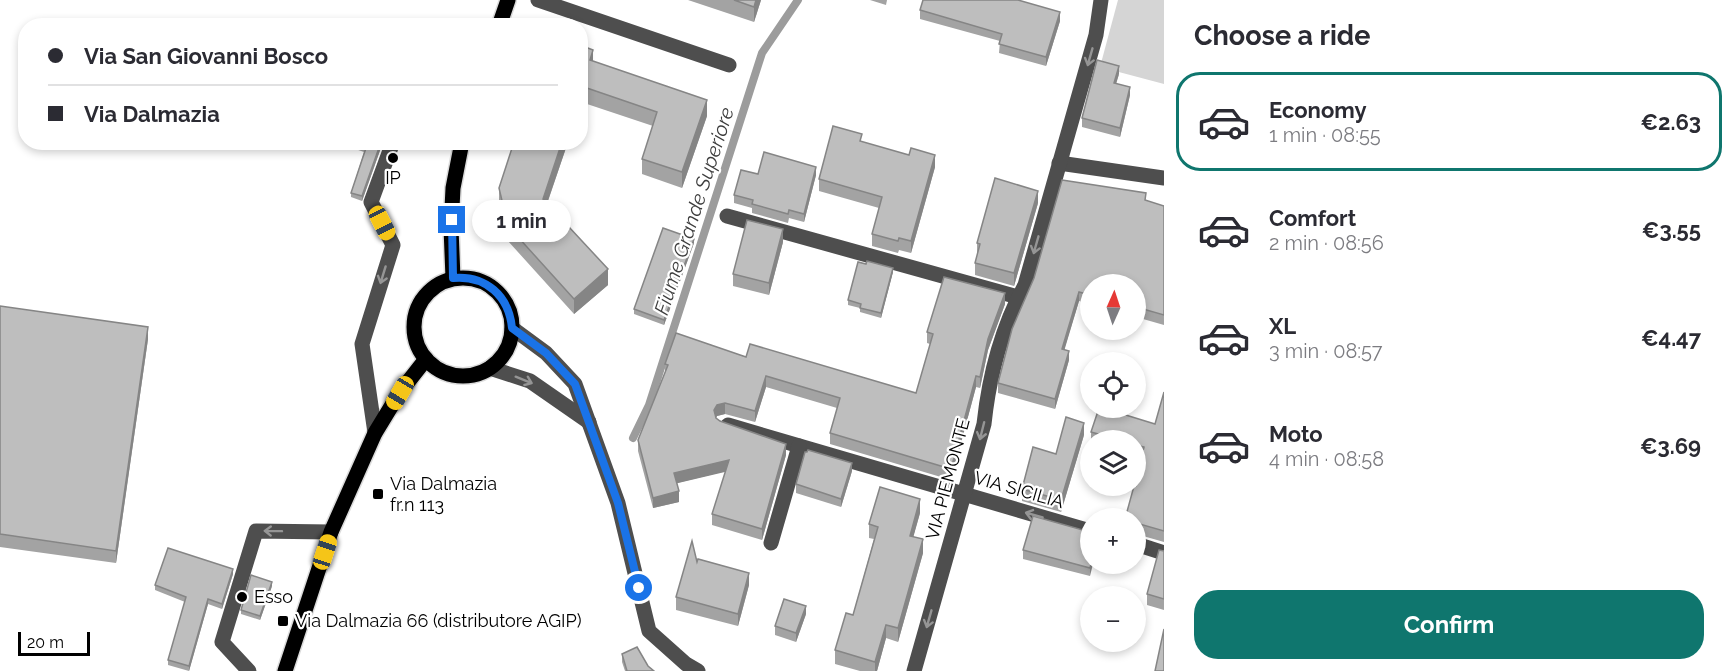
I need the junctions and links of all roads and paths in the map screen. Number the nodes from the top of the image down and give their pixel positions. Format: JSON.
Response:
{"nodes":[{"id":1,"x":508,"y":0,"type":"edge"},
{"id":2,"x":537,"y":0,"type":"edge"},
{"id":3,"x":1101,"y":0,"type":"edge"},
{"id":4,"x":502,"y":18,"type":"edge"},
{"id":5,"x":729,"y":65,"type":"dead end"},
{"id":6,"x":390,"y":150,"type":"edge"},
{"id":7,"x":460,"y":150,"type":"edge"},
{"id":8,"x":1059,"y":163,"type":"junction"},
{"id":9,"x":1164,"y":178,"type":"edge"},
{"id":10,"x":727,"y":216,"type":"dead end"},
{"id":11,"x":453,"y":278,"type":"junction"},
{"id":12,"x":1018,"y":297,"type":"junction"},
{"id":13,"x":512,"y":328,"type":"junction"},
{"id":14,"x":426,"y":360,"type":"junction"},
{"id":15,"x":490,"y":368,"type":"junction"},
{"id":16,"x":589,"y":422,"type":"junction"},
{"id":17,"x":723,"y":423,"type":"edge"},
{"id":18,"x":375,"y":433,"type":"junction"},
{"id":19,"x":799,"y":446,"type":"junction"},
{"id":20,"x":964,"y":495,"type":"junction"},
{"id":21,"x":1080,"y":528,"type":"edge"},
{"id":22,"x":331,"y":532,"type":"junction"},
{"id":23,"x":771,"y":543,"type":"dead end"},
{"id":24,"x":1146,"y":547,"type":"edge"},
{"id":25,"x":1164,"y":552,"type":"edge"},
{"id":26,"x":249,"y":671,"type":"edge"},
{"id":27,"x":285,"y":671,"type":"edge"},
{"id":28,"x":698,"y":671,"type":"edge"},
{"id":29,"x":915,"y":671,"type":"edge"}],
"edges":[{"from":1,"to":4,"type":"main road"},
{"from":2,"to":5,"type":"street"},
{"from":3,"to":8,"type":"street","name":"VIA PIEMONTE","one_way":true},
{"from":6,"to":18,"type":"street","one_way":true},
{"from":7,"to":11,"type":"main road"},
{"from":8,"to":9,"type":"street"},
{"from":8,"to":12,"type":"street","name":"VIA PIEMONTE","one_way":true},
{"from":10,"to":12,"type":"street"},
{"from":11,"to":13,"type":"main road"},
{"from":11,"to":14,"type":"main road"},
{"from":12,"to":20,"type":"street","name":"VIA PIEMONTE","one_way":true},
{"from":13,"to":15,"type":"main road"},
{"from":13,"to":16,"type":"street"},
{"from":14,"to":15,"type":"main road"},
{"from":14,"to":18,"type":"main road"},
{"from":15,"to":16,"type":"street","one_way":true},
{"from":16,"to":28,"type":"street"},
{"from":17,"to":19,"type":"street","name":"VIA SICILIA"},
{"from":18,"to":22,"type":"main road"},
{"from":19,"to":20,"type":"street","name":"VIA SICILIA"},
{"from":19,"to":23,"type":"street"},
{"from":21,"to":20,"type":"street","name":"VIA SICILIA","one_way":true},
{"from":20,"to":29,"type":"street","name":"VIA PIEMONTE","one_way":true},
{"from":22,"to":26,"type":"street","one_way":true},
{"from":22,"to":27,"type":"main road"},
{"from":24,"to":25,"type":"street"}]}
